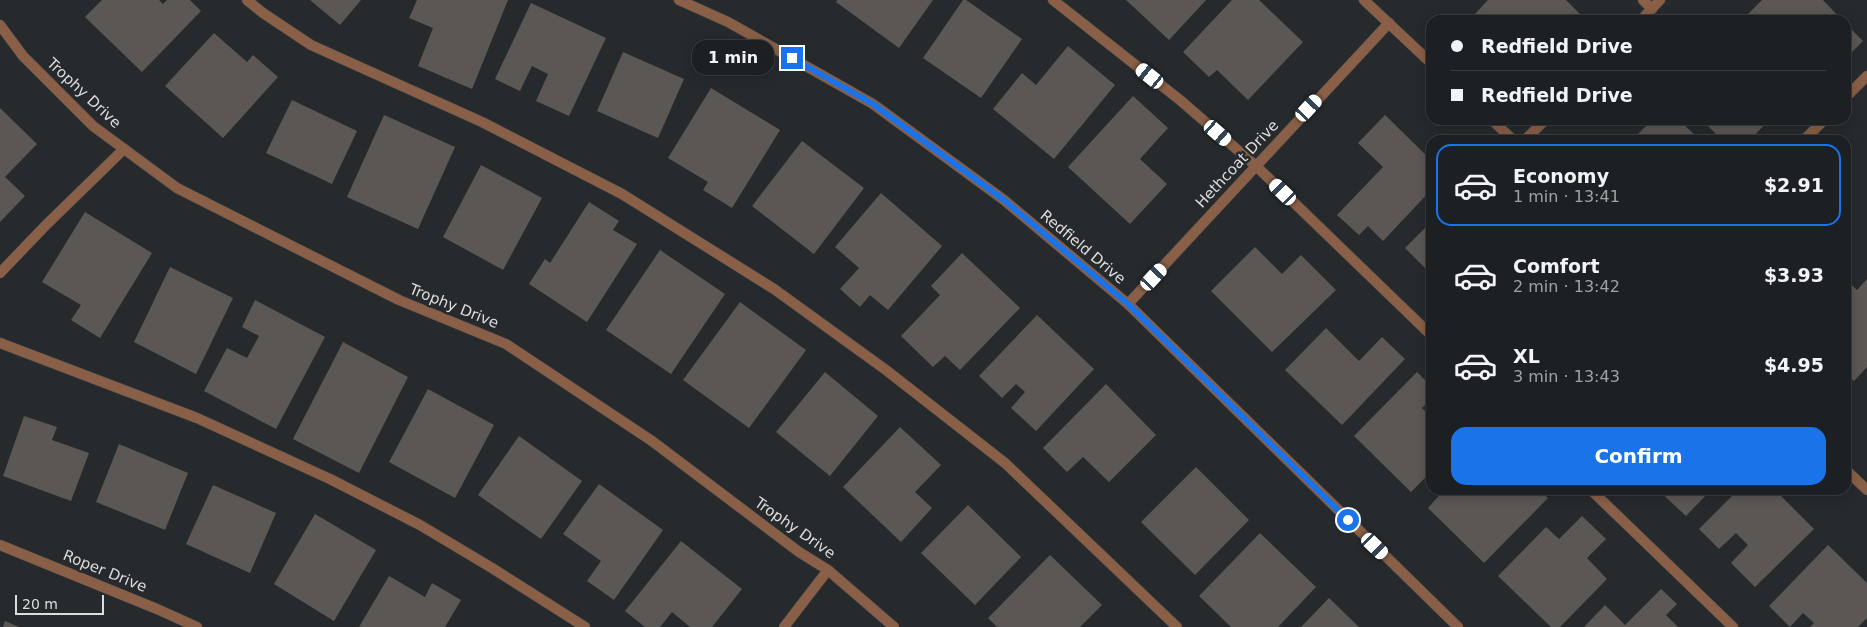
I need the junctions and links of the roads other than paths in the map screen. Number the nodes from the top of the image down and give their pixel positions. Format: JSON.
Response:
{"nodes":[{"id":1,"x":247,"y":0,"type":"edge"},
{"id":2,"x":679,"y":0,"type":"edge"},
{"id":3,"x":1053,"y":0,"type":"edge"},
{"id":4,"x":1364,"y":0,"type":"edge"},
{"id":5,"x":1643,"y":0,"type":"edge"},
{"id":6,"x":1660,"y":0,"type":"edge"},
{"id":7,"x":1652,"y":9,"type":"junction"},
{"id":8,"x":1646,"y":15,"type":"edge"},
{"id":9,"x":1389,"y":23,"type":"junction"},
{"id":10,"x":0,"y":25,"type":"edge"},
{"id":11,"x":1426,"y":58,"type":"edge"},
{"id":12,"x":1867,"y":76,"type":"edge"},
{"id":13,"x":1851,"y":92,"type":"edge"},
{"id":14,"x":1497,"y":125,"type":"edge"},
{"id":15,"x":1539,"y":125,"type":"edge"},
{"id":16,"x":1819,"y":125,"type":"edge"},
{"id":17,"x":1508,"y":135,"type":"edge"},
{"id":18,"x":1530,"y":135,"type":"edge"},
{"id":19,"x":1809,"y":135,"type":"edge"},
{"id":20,"x":124,"y":149,"type":"junction"},
{"id":21,"x":1256,"y":166,"type":"junction"},
{"id":22,"x":0,"y":274,"type":"edge"},
{"id":23,"x":1128,"y":304,"type":"junction"},
{"id":24,"x":1426,"y":330,"type":"edge"},
{"id":25,"x":0,"y":343,"type":"edge"},
{"id":26,"x":1851,"y":475,"type":"edge"},
{"id":27,"x":1867,"y":490,"type":"edge"},
{"id":28,"x":1596,"y":495,"type":"edge"},
{"id":29,"x":0,"y":545,"type":"edge"},
{"id":30,"x":828,"y":570,"type":"junction"},
{"id":31,"x":197,"y":627,"type":"edge"},
{"id":32,"x":584,"y":627,"type":"edge"},
{"id":33,"x":784,"y":627,"type":"edge"},
{"id":34,"x":894,"y":627,"type":"edge"},
{"id":35,"x":1177,"y":627,"type":"edge"},
{"id":36,"x":1458,"y":627,"type":"edge"},
{"id":37,"x":1733,"y":627,"type":"edge"}],
"edges":[{"from":1,"to":35,"type":"street"},
{"from":2,"to":23,"type":"street","name":"Redfield Drive"},
{"from":3,"to":21,"type":"street"},
{"from":4,"to":9,"type":"street"},
{"from":5,"to":7,"type":"street"},
{"from":6,"to":7,"type":"street"},
{"from":7,"to":8,"type":"street"},
{"from":9,"to":11,"type":"street"},
{"from":9,"to":21,"type":"street","name":"Hethcoat Drive"},
{"from":10,"to":20,"type":"street","name":"Trophy Drive"},
{"from":12,"to":13,"type":"street"},
{"from":14,"to":17,"type":"street"},
{"from":15,"to":18,"type":"street"},
{"from":16,"to":19,"type":"street"},
{"from":20,"to":22,"type":"street"},
{"from":20,"to":30,"type":"street","name":"Trophy Drive"},
{"from":21,"to":23,"type":"street","name":"Hethcoat Drive"},
{"from":21,"to":24,"type":"street"},
{"from":23,"to":36,"type":"street","name":"Redfield Drive"},
{"from":25,"to":32,"type":"street"},
{"from":26,"to":27,"type":"street"},
{"from":28,"to":37,"type":"street"},
{"from":29,"to":31,"type":"street","name":"Roper Drive"},
{"from":30,"to":33,"type":"street"},
{"from":30,"to":34,"type":"street","name":"Trophy Drive"}]}
